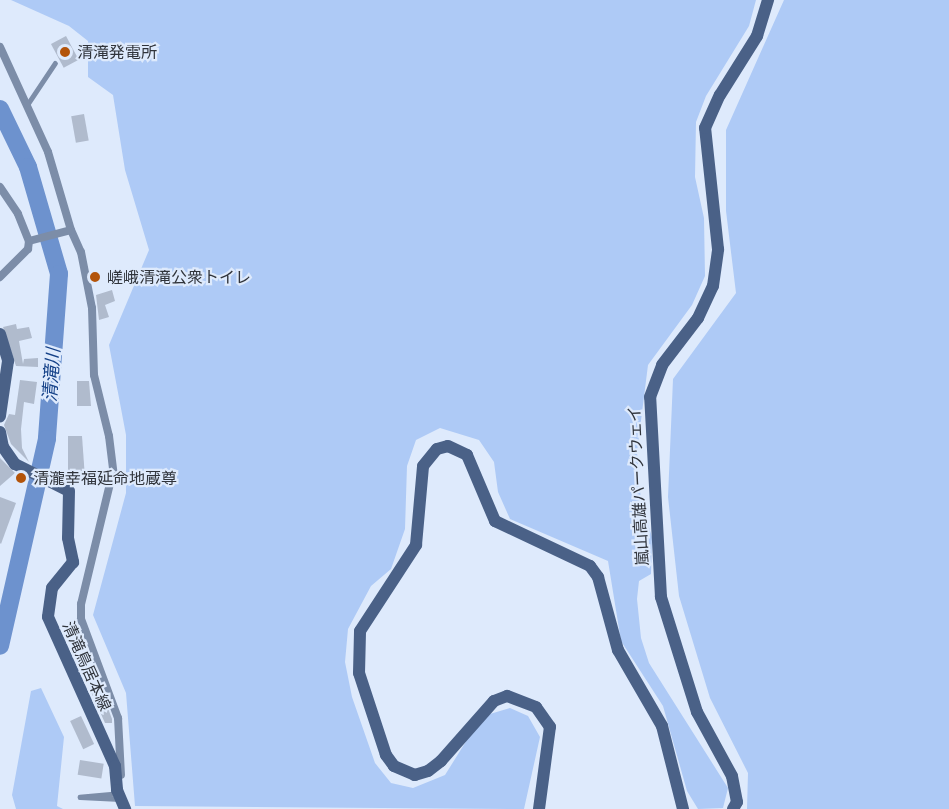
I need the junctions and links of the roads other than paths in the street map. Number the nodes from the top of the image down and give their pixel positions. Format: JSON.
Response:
{"nodes":[{"id":1,"x":768,"y":0,"type":"edge"},
{"id":2,"x":0,"y":47,"type":"edge"},
{"id":3,"x":55,"y":63,"type":"dead end"},
{"id":4,"x":27,"y":105,"type":"junction"},
{"id":5,"x":0,"y":187,"type":"edge"},
{"id":6,"x":69,"y":231,"type":"junction"},
{"id":7,"x":30,"y":241,"type":"junction"},
{"id":8,"x":0,"y":277,"type":"edge"},
{"id":9,"x":3,"y":344,"type":"edge"},
{"id":10,"x":0,"y":416,"type":"edge"},
{"id":11,"x":0,"y":432,"type":"edge"},
{"id":12,"x":120,"y":798,"type":"edge"},
{"id":13,"x":538,"y":809,"type":"edge"},
{"id":14,"x":683,"y":809,"type":"edge"},
{"id":15,"x":733,"y":809,"type":"edge"}],
"edges":[{"from":1,"to":15,"type":"street","name":"嵐山高雄パークウェイ"},
{"from":2,"to":4,"type":"street"},
{"from":3,"to":4,"type":"lane"},
{"from":4,"to":6,"type":"street"},
{"from":5,"to":7,"type":"street"},
{"from":6,"to":7,"type":"street"},
{"from":6,"to":12,"type":"street"},
{"from":7,"to":8,"type":"street"},
{"from":9,"to":10,"type":"street"},
{"from":11,"to":12,"type":"street","name":"清滝鳥居本線"},
{"from":12,"to":12,"type":"lane"},
{"from":13,"to":14,"type":"street"}]}
